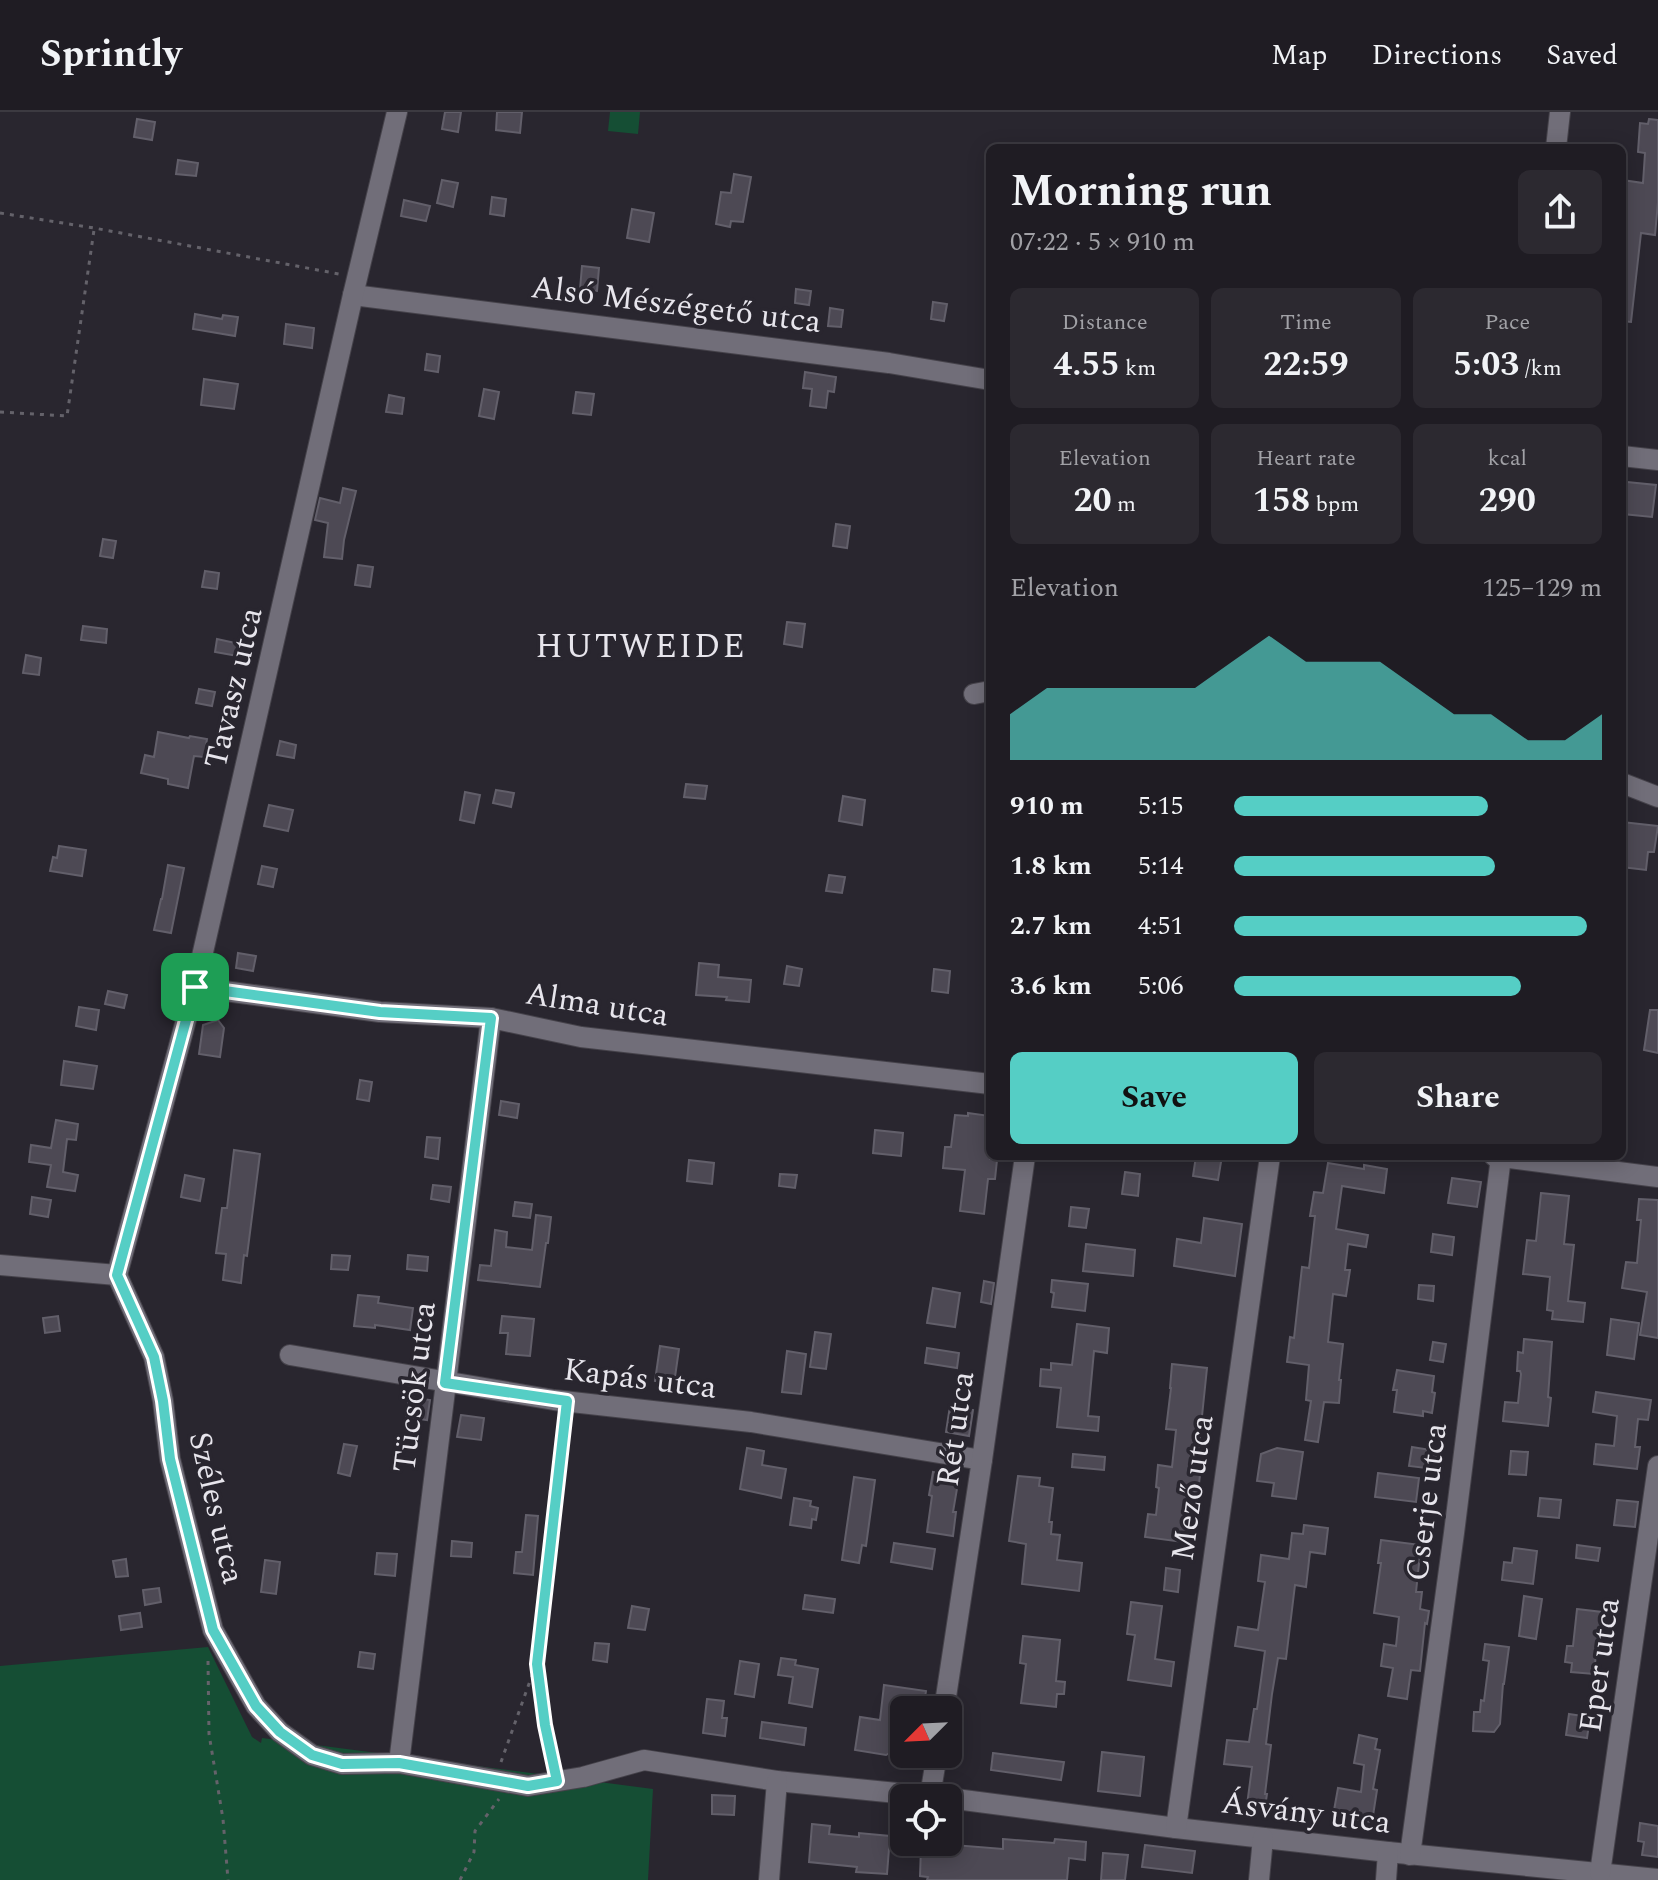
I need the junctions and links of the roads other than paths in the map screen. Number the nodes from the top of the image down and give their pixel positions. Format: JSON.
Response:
{"nodes":[{"id":1,"x":397,"y":112,"type":"edge"},
{"id":2,"x":1560,"y":112,"type":"edge"},
{"id":3,"x":1556,"y":144,"type":"edge"},
{"id":4,"x":355,"y":286,"type":"junction"},
{"id":5,"x":986,"y":379,"type":"edge"},
{"id":6,"x":1626,"y":456,"type":"edge"},
{"id":7,"x":1658,"y":460,"type":"edge"},
{"id":8,"x":1626,"y":785,"type":"edge"},
{"id":9,"x":1658,"y":797,"type":"edge"},
{"id":10,"x":195,"y":987,"type":"junction"},
{"id":11,"x":491,"y":1018,"type":"junction"},
{"id":12,"x":986,"y":1084,"type":"edge"},
{"id":13,"x":1024,"y":1160,"type":"edge"},
{"id":14,"x":1269,"y":1160,"type":"edge"},
{"id":15,"x":1498,"y":1160,"type":"edge"},
{"id":16,"x":1522,"y":1160,"type":"edge"},
{"id":17,"x":1658,"y":1177,"type":"edge"},
{"id":18,"x":0,"y":1265,"type":"edge"},
{"id":19,"x":117,"y":1275,"type":"junction"},
{"id":20,"x":290,"y":1355,"type":"dead end"},
{"id":21,"x":445,"y":1383,"type":"junction"},
{"id":22,"x":982,"y":1460,"type":"junction"},
{"id":23,"x":1658,"y":1466,"type":"edge"},
{"id":24,"x":946,"y":1696,"type":"edge"},
{"id":25,"x":399,"y":1763,"type":"junction"},
{"id":26,"x":777,"y":1781,"type":"junction"},
{"id":27,"x":890,"y":1792,"type":"edge"},
{"id":28,"x":962,"y":1800,"type":"edge"},
{"id":29,"x":1176,"y":1828,"type":"junction"},
{"id":30,"x":1263,"y":1838,"type":"junction"},
{"id":31,"x":1388,"y":1852,"type":"junction"},
{"id":32,"x":1410,"y":1855,"type":"junction"},
{"id":33,"x":1609,"y":1875,"type":"edge"},
{"id":34,"x":1658,"y":1879,"type":"edge"},
{"id":35,"x":769,"y":1880,"type":"edge"},
{"id":36,"x":1259,"y":1880,"type":"edge"},
{"id":37,"x":1386,"y":1880,"type":"edge"}],
"edges":[{"from":1,"to":4,"type":"street","name":"Tavasz utca"},
{"from":2,"to":3,"type":"street"},
{"from":4,"to":5,"type":"street","name":"Alsó Mészégető utca"},
{"from":4,"to":10,"type":"street","name":"Tavasz utca"},
{"from":6,"to":7,"type":"street"},
{"from":8,"to":9,"type":"street"},
{"from":10,"to":11,"type":"street","name":"Alma utca"},
{"from":10,"to":19,"type":"street","name":"Tavasz utca"},
{"from":11,"to":12,"type":"street","name":"Alma utca"},
{"from":11,"to":21,"type":"street","name":"Tücsök utca"},
{"from":13,"to":22,"type":"street","name":"Rét utca"},
{"from":14,"to":29,"type":"street","name":"Mező utca"},
{"from":15,"to":32,"type":"street","name":"Cserje utca"},
{"from":16,"to":17,"type":"street"},
{"from":18,"to":19,"type":"street"},
{"from":19,"to":25,"type":"street","name":"Széles utca"},
{"from":20,"to":21,"type":"street","name":"Kapás utca"},
{"from":21,"to":22,"type":"street","name":"Kapás utca"},
{"from":21,"to":25,"type":"street","name":"Tücsök utca"},
{"from":22,"to":24,"type":"street","name":"Rét utca"},
{"from":23,"to":33,"type":"street","name":"Eper utca"},
{"from":25,"to":26,"type":"street","name":"Ásvány utca"},
{"from":26,"to":27,"type":"street","name":"Ásvány utca"},
{"from":26,"to":35,"type":"street"},
{"from":28,"to":29,"type":"street","name":"Ásvány utca"},
{"from":29,"to":30,"type":"street","name":"Ásvány utca"},
{"from":30,"to":31,"type":"street","name":"Ásvány utca"},
{"from":30,"to":36,"type":"street"},
{"from":31,"to":32,"type":"street","name":"Ásvány utca"},
{"from":31,"to":37,"type":"street"},
{"from":32,"to":33,"type":"street","name":"Ásvány utca"},
{"from":33,"to":34,"type":"street","name":"Ásvány utca"}]}
